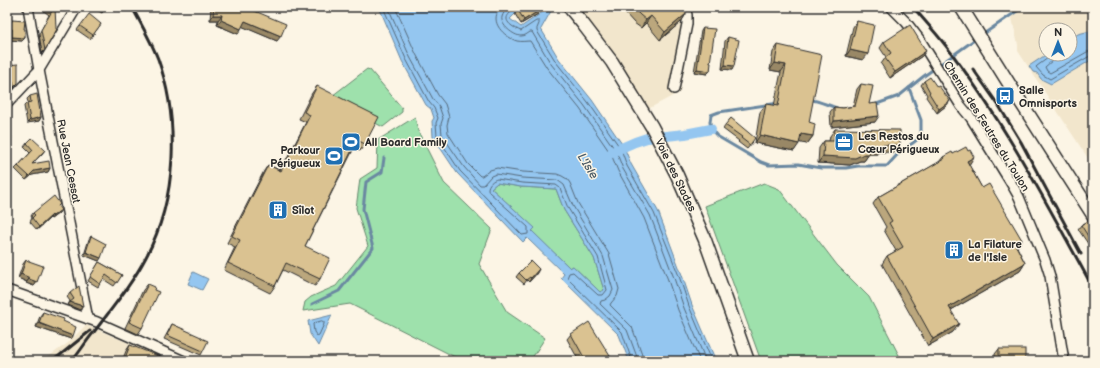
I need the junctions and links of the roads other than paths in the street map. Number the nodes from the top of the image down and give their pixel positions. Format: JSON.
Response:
{"nodes":[{"id":1,"x":28,"y":7,"type":"edge"},
{"id":2,"x":77,"y":7,"type":"edge"},
{"id":3,"x":569,"y":7,"type":"edge"},
{"id":4,"x":686,"y":7,"type":"edge"},
{"id":5,"x":891,"y":7,"type":"edge"},
{"id":6,"x":961,"y":7,"type":"edge"},
{"id":7,"x":39,"y":70,"type":"junction"},
{"id":8,"x":674,"y":89,"type":"dead end"},
{"id":9,"x":7,"y":104,"type":"edge"},
{"id":10,"x":1093,"y":215,"type":"edge"},
{"id":11,"x":7,"y":290,"type":"edge"},
{"id":12,"x":88,"y":319,"type":"junction"},
{"id":13,"x":184,"y":361,"type":"edge"},
{"id":14,"x":748,"y":361,"type":"edge"},
{"id":15,"x":1064,"y":361,"type":"edge"}],
"edges":[{"from":1,"to":7,"type":"street","name":"Rue Jean Cessat"},
{"from":2,"to":7,"type":"street"},
{"from":3,"to":14,"type":"main road","name":"Voie des Stades"},
{"from":4,"to":8,"type":"street"},
{"from":5,"to":15,"type":"street","name":"Chemin des Feutres du Toulon"},
{"from":6,"to":10,"type":"main road"},
{"from":7,"to":9,"type":"street"},
{"from":7,"to":12,"type":"street","name":"Rue Jean Cessat"},
{"from":11,"to":12,"type":"street"},
{"from":12,"to":13,"type":"street"}]}
